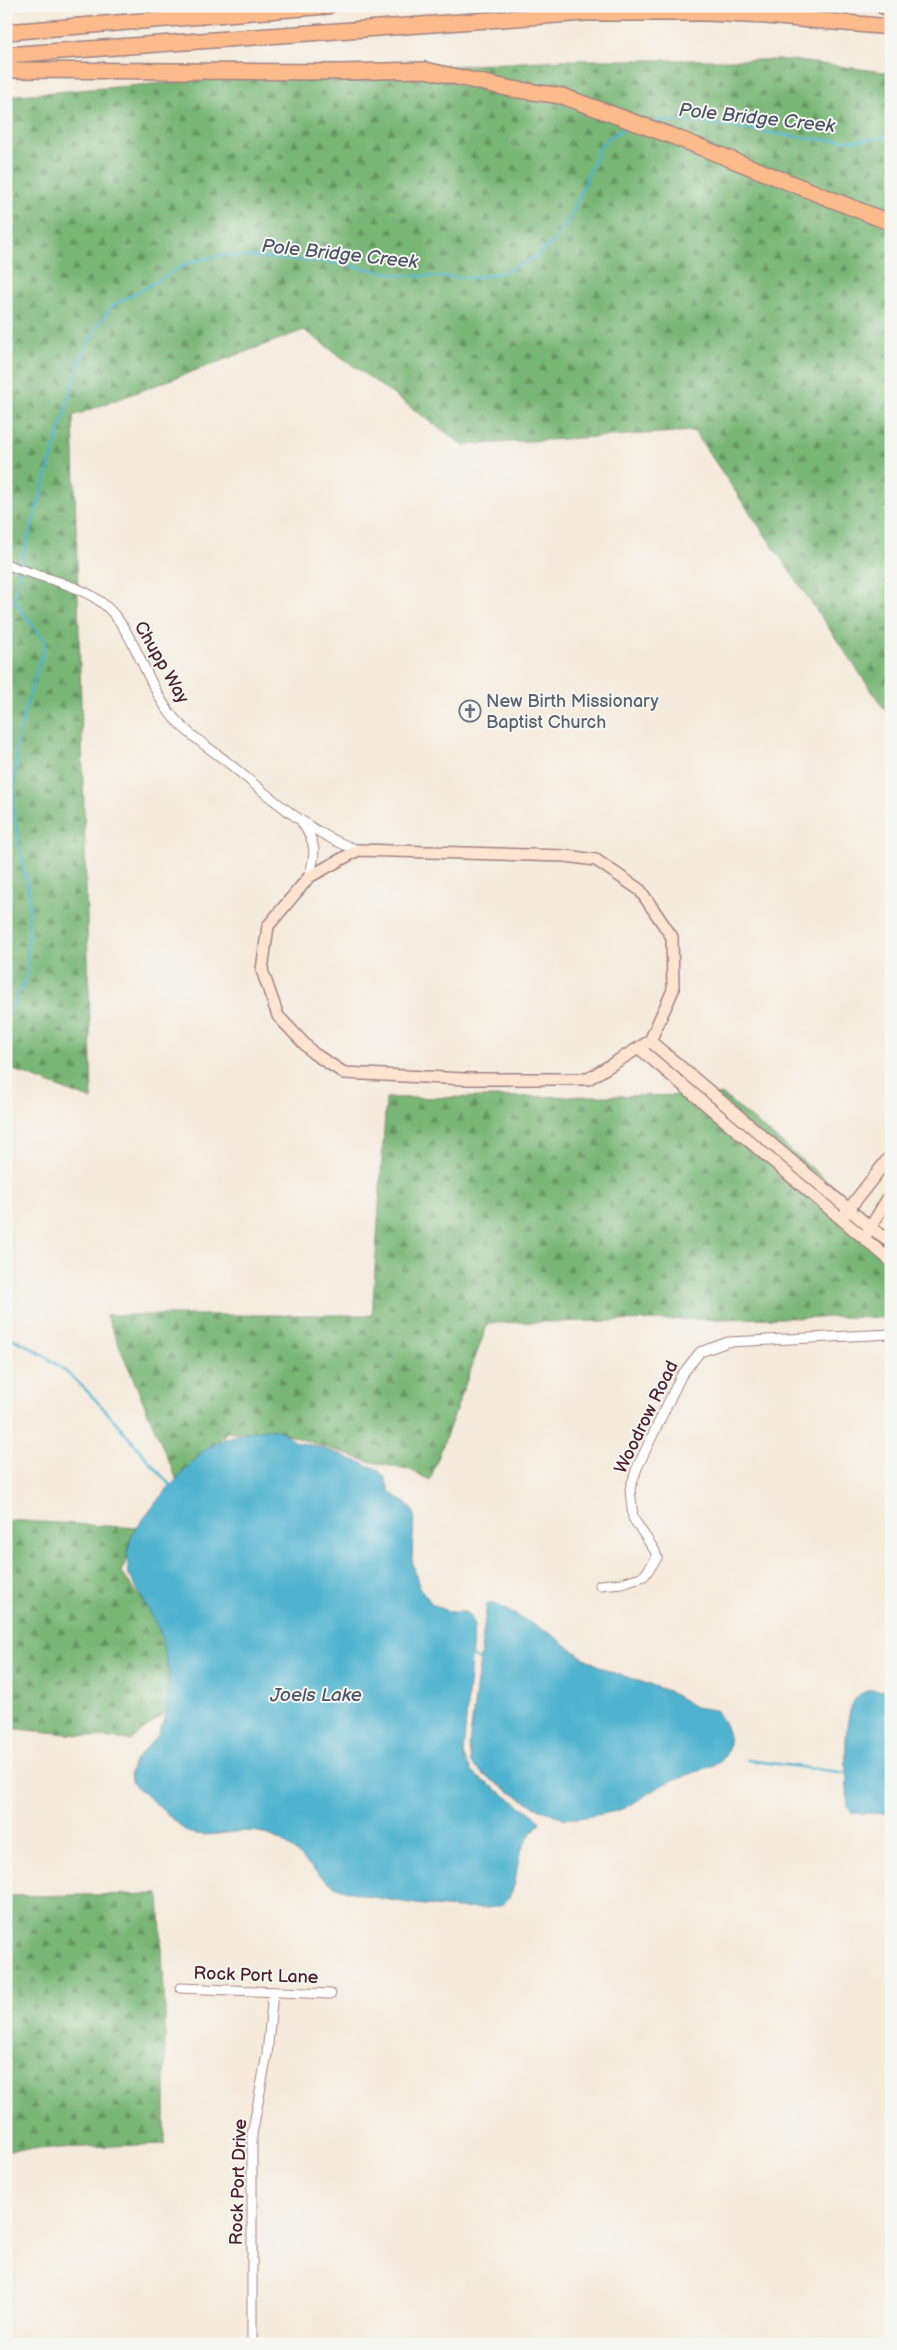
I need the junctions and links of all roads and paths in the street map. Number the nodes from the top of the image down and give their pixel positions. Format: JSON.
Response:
{"nodes":[{"id":1,"x":198,"y":6,"type":"edge"},
{"id":2,"x":328,"y":6,"type":"edge"},
{"id":3,"x":883,"y":6,"type":"edge"},
{"id":4,"x":891,"y":7,"type":"edge"},
{"id":5,"x":891,"y":27,"type":"edge"},
{"id":6,"x":6,"y":30,"type":"edge"},
{"id":7,"x":6,"y":55,"type":"edge"},
{"id":8,"x":6,"y":70,"type":"edge"},
{"id":9,"x":891,"y":223,"type":"edge"},
{"id":10,"x":8,"y":565,"type":"edge"},
{"id":11,"x":299,"y":819,"type":"junction"},
{"id":12,"x":358,"y":850,"type":"junction"},
{"id":13,"x":309,"y":877,"type":"junction"},
{"id":14,"x":650,"y":1040,"type":"junction"},
{"id":15,"x":639,"y":1048,"type":"junction"},
{"id":16,"x":891,"y":1155,"type":"edge"},
{"id":17,"x":891,"y":1194,"type":"edge"},
{"id":18,"x":849,"y":1209,"type":"junction"},
{"id":19,"x":841,"y":1219,"type":"junction"},
{"id":20,"x":872,"y":1228,"type":"junction"},
{"id":21,"x":862,"y":1238,"type":"junction"},
{"id":22,"x":891,"y":1242,"type":"edge"},
{"id":23,"x":891,"y":1261,"type":"edge"},
{"id":24,"x":891,"y":1334,"type":"edge"},
{"id":25,"x":600,"y":1584,"type":"dead end"},
{"id":26,"x":180,"y":1988,"type":"dead end"},
{"id":27,"x":273,"y":1993,"type":"junction"},
{"id":28,"x":331,"y":1994,"type":"dead end"},
{"id":29,"x":252,"y":2344,"type":"edge"}],
"edges":[{"from":1,"to":6,"type":"highway"},
{"from":2,"to":6,"type":"highway"},
{"from":3,"to":4,"type":"highway"},
{"from":5,"to":7,"type":"highway"},
{"from":8,"to":9,"type":"highway"},
{"from":10,"to":11,"type":"street","name":"Chupp Way"},
{"from":11,"to":12,"type":"street"},
{"from":11,"to":13,"type":"street"},
{"from":12,"to":13,"type":"street"},
{"from":12,"to":14,"type":"street"},
{"from":13,"to":15,"type":"street"},
{"from":14,"to":15,"type":"street"},
{"from":14,"to":18,"type":"street"},
{"from":15,"to":19,"type":"street"},
{"from":16,"to":18,"type":"street"},
{"from":17,"to":20,"type":"street"},
{"from":18,"to":19,"type":"street"},
{"from":18,"to":20,"type":"street"},
{"from":19,"to":21,"type":"street"},
{"from":20,"to":21,"type":"street"},
{"from":20,"to":22,"type":"street"},
{"from":21,"to":23,"type":"street"},
{"from":24,"to":25,"type":"street","name":"Woodrow Road"},
{"from":26,"to":27,"type":"street","name":"Rock Port Lane"},
{"from":27,"to":28,"type":"street","name":"Rock Port Lane"},
{"from":27,"to":29,"type":"street","name":"Rock Port Drive"}]}
